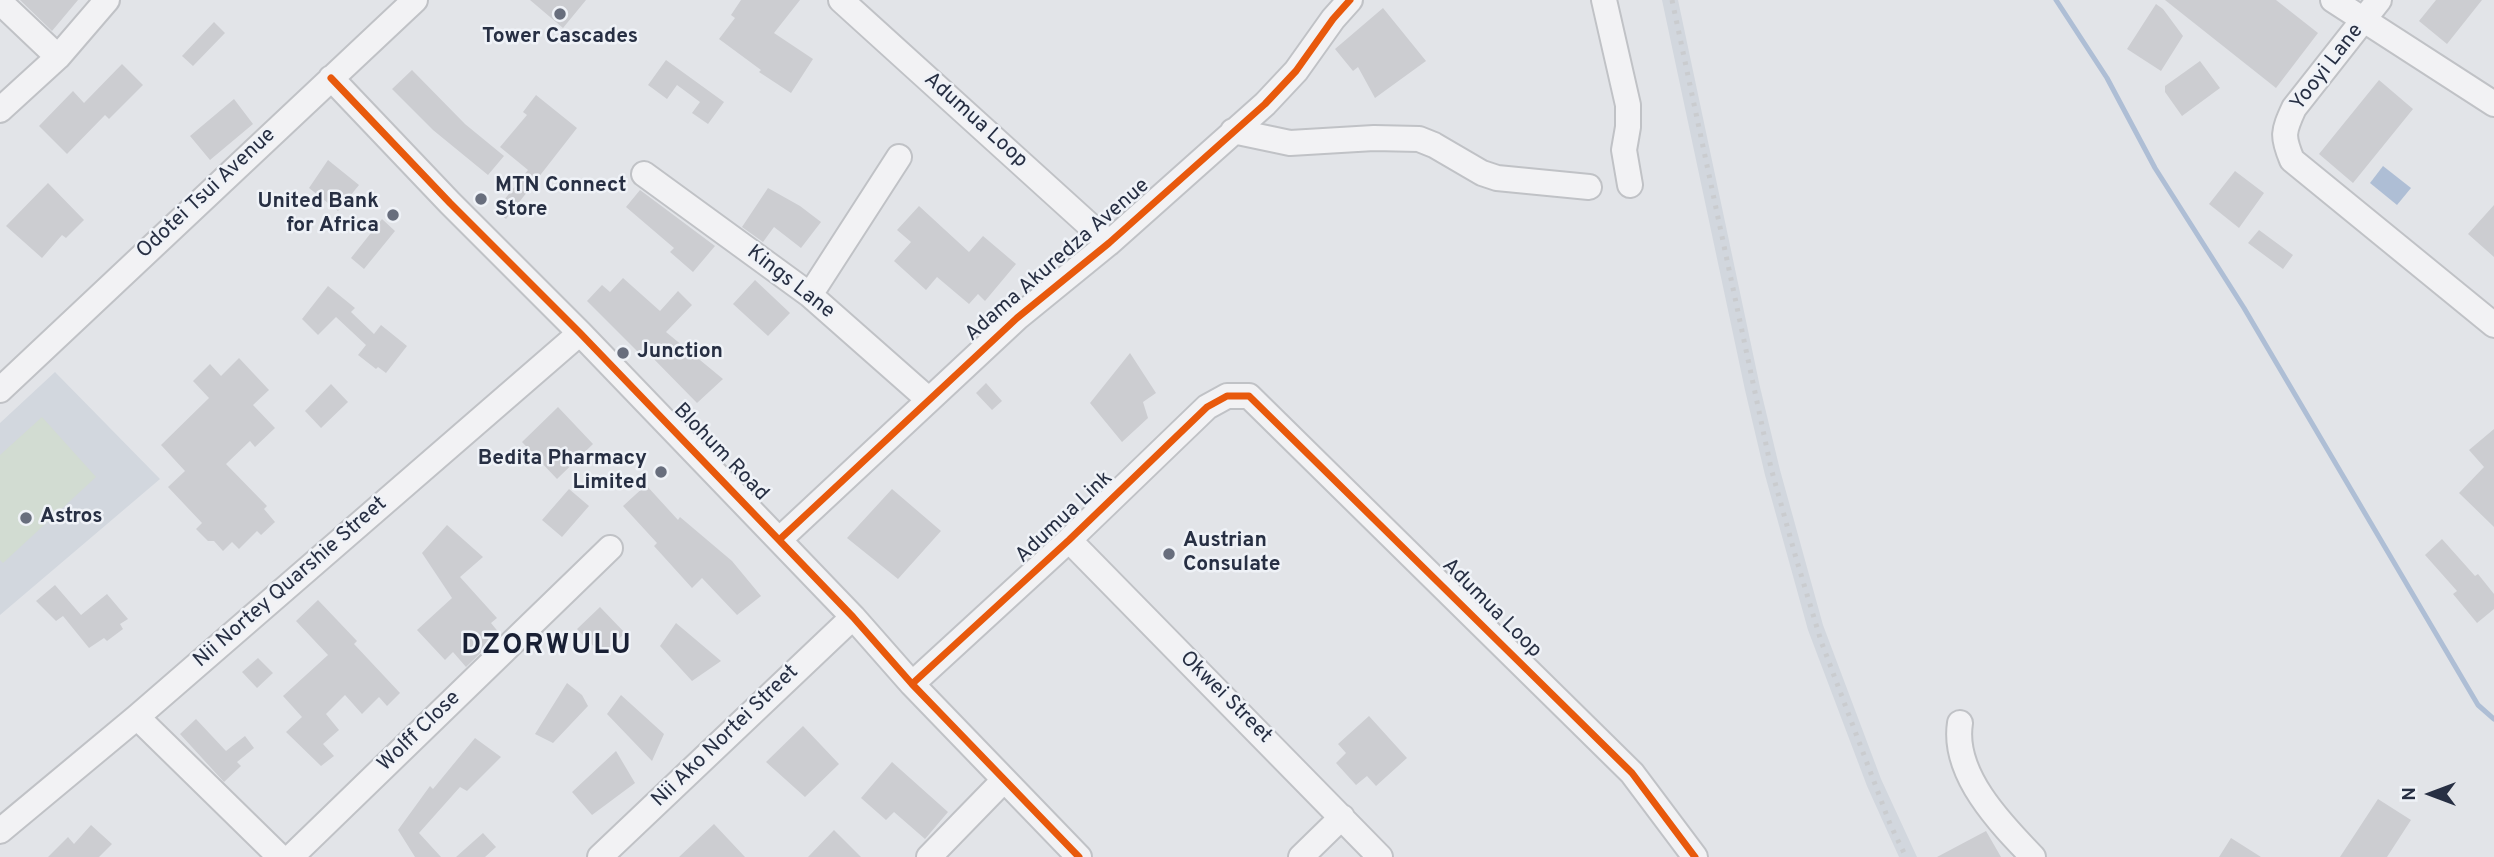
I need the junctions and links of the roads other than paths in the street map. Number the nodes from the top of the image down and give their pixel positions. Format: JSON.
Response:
{"nodes":[{"id":1,"x":107,"y":0,"type":"edge"},
{"id":2,"x":415,"y":0,"type":"edge"},
{"id":3,"x":841,"y":0,"type":"edge"},
{"id":4,"x":1350,"y":0,"type":"edge"},
{"id":5,"x":1604,"y":0,"type":"edge"},
{"id":6,"x":2333,"y":0,"type":"edge"},
{"id":7,"x":2379,"y":0,"type":"edge"},
{"id":8,"x":0,"y":2,"type":"edge"},
{"id":9,"x":2364,"y":20,"type":"junction"},
{"id":10,"x":58,"y":57,"type":"junction"},
{"id":11,"x":331,"y":78,"type":"junction"},
{"id":12,"x":2494,"y":104,"type":"edge"},
{"id":13,"x":0,"y":110,"type":"edge"},
{"id":14,"x":1233,"y":131,"type":"junction"},
{"id":15,"x":899,"y":157,"type":"dead end"},
{"id":16,"x":644,"y":174,"type":"dead end"},
{"id":17,"x":1630,"y":185,"type":"dead end"},
{"id":18,"x":1589,"y":187,"type":"dead end"},
{"id":19,"x":1109,"y":243,"type":"junction"},
{"id":20,"x":810,"y":295,"type":"junction"},
{"id":21,"x":2494,"y":325,"type":"edge"},
{"id":22,"x":580,"y":332,"type":"junction"},
{"id":23,"x":0,"y":390,"type":"edge"},
{"id":24,"x":1250,"y":396,"type":"joint"},
{"id":25,"x":929,"y":400,"type":"junction"},
{"id":26,"x":779,"y":540,"type":"junction"},
{"id":27,"x":1069,"y":540,"type":"junction"},
{"id":28,"x":610,"y":548,"type":"dead end"},
{"id":29,"x":853,"y":617,"type":"junction"},
{"id":30,"x":912,"y":684,"type":"junction"},
{"id":31,"x":137,"y":718,"type":"junction"},
{"id":32,"x":1960,"y":723,"type":"dead end"},
{"id":33,"x":1004,"y":780,"type":"junction"},
{"id":34,"x":1342,"y":817,"type":"junction"},
{"id":35,"x":0,"y":831,"type":"edge"},
{"id":36,"x":279,"y":857,"type":"edge"},
{"id":37,"x":290,"y":857,"type":"edge"},
{"id":38,"x":600,"y":857,"type":"edge"},
{"id":39,"x":929,"y":857,"type":"edge"},
{"id":40,"x":1079,"y":857,"type":"edge"},
{"id":41,"x":1301,"y":857,"type":"edge"},
{"id":42,"x":1380,"y":857,"type":"edge"},
{"id":43,"x":1696,"y":857,"type":"edge"},
{"id":44,"x":2033,"y":857,"type":"edge"}],
"edges":[{"from":1,"to":10,"type":"street"},
{"from":2,"to":11,"type":"street","name":"Odotei Tsui Avenue"},
{"from":3,"to":19,"type":"street","name":"Adumua Loop"},
{"from":4,"to":14,"type":"street","name":"Adama Akuredza Avenue"},
{"from":5,"to":17,"type":"street"},
{"from":6,"to":9,"type":"street"},
{"from":7,"to":9,"type":"street","name":"Yooyi Lane"},
{"from":8,"to":10,"type":"street"},
{"from":9,"to":12,"type":"street"},
{"from":9,"to":21,"type":"street","name":"Yooyi Lane"},
{"from":10,"to":13,"type":"street"},
{"from":11,"to":22,"type":"street","name":"Blohum Road"},
{"from":11,"to":23,"type":"street","name":"Odotei Tsui Avenue"},
{"from":14,"to":18,"type":"street"},
{"from":14,"to":19,"type":"street","name":"Adama Akuredza Avenue"},
{"from":15,"to":20,"type":"street"},
{"from":16,"to":20,"type":"street","name":"Kings Lane"},
{"from":19,"to":25,"type":"street","name":"Adama Akuredza Avenue"},
{"from":20,"to":25,"type":"street","name":"Kings Lane"},
{"from":22,"to":26,"type":"street","name":"Blohum Road"},
{"from":22,"to":31,"type":"street","name":"Nii Nortey Quarshie Street"},
{"from":24,"to":27,"type":"street","name":"Adumua Link"},
{"from":24,"to":43,"type":"street","name":"Adumua Loop"},
{"from":25,"to":26,"type":"street","name":"Adama Akuredza Avenue"},
{"from":26,"to":29,"type":"street","name":"Blohum Road"},
{"from":27,"to":30,"type":"street","name":"Adumua Link"},
{"from":27,"to":34,"type":"street","name":"Okwei Street"},
{"from":28,"to":37,"type":"street","name":"Wolff Close"},
{"from":29,"to":30,"type":"street","name":"Blohum Road"},
{"from":29,"to":38,"type":"street","name":"Nii Ako Nortei Street"},
{"from":30,"to":33,"type":"street","name":"Blohum Road"},
{"from":31,"to":35,"type":"street","name":"Nii Nortey Quarshie Street"},
{"from":31,"to":36,"type":"street"},
{"from":32,"to":44,"type":"street"},
{"from":33,"to":39,"type":"street"},
{"from":33,"to":40,"type":"street","name":"Blohum Road"},
{"from":34,"to":41,"type":"street"},
{"from":34,"to":42,"type":"street","name":"Okwei Street"}]}
